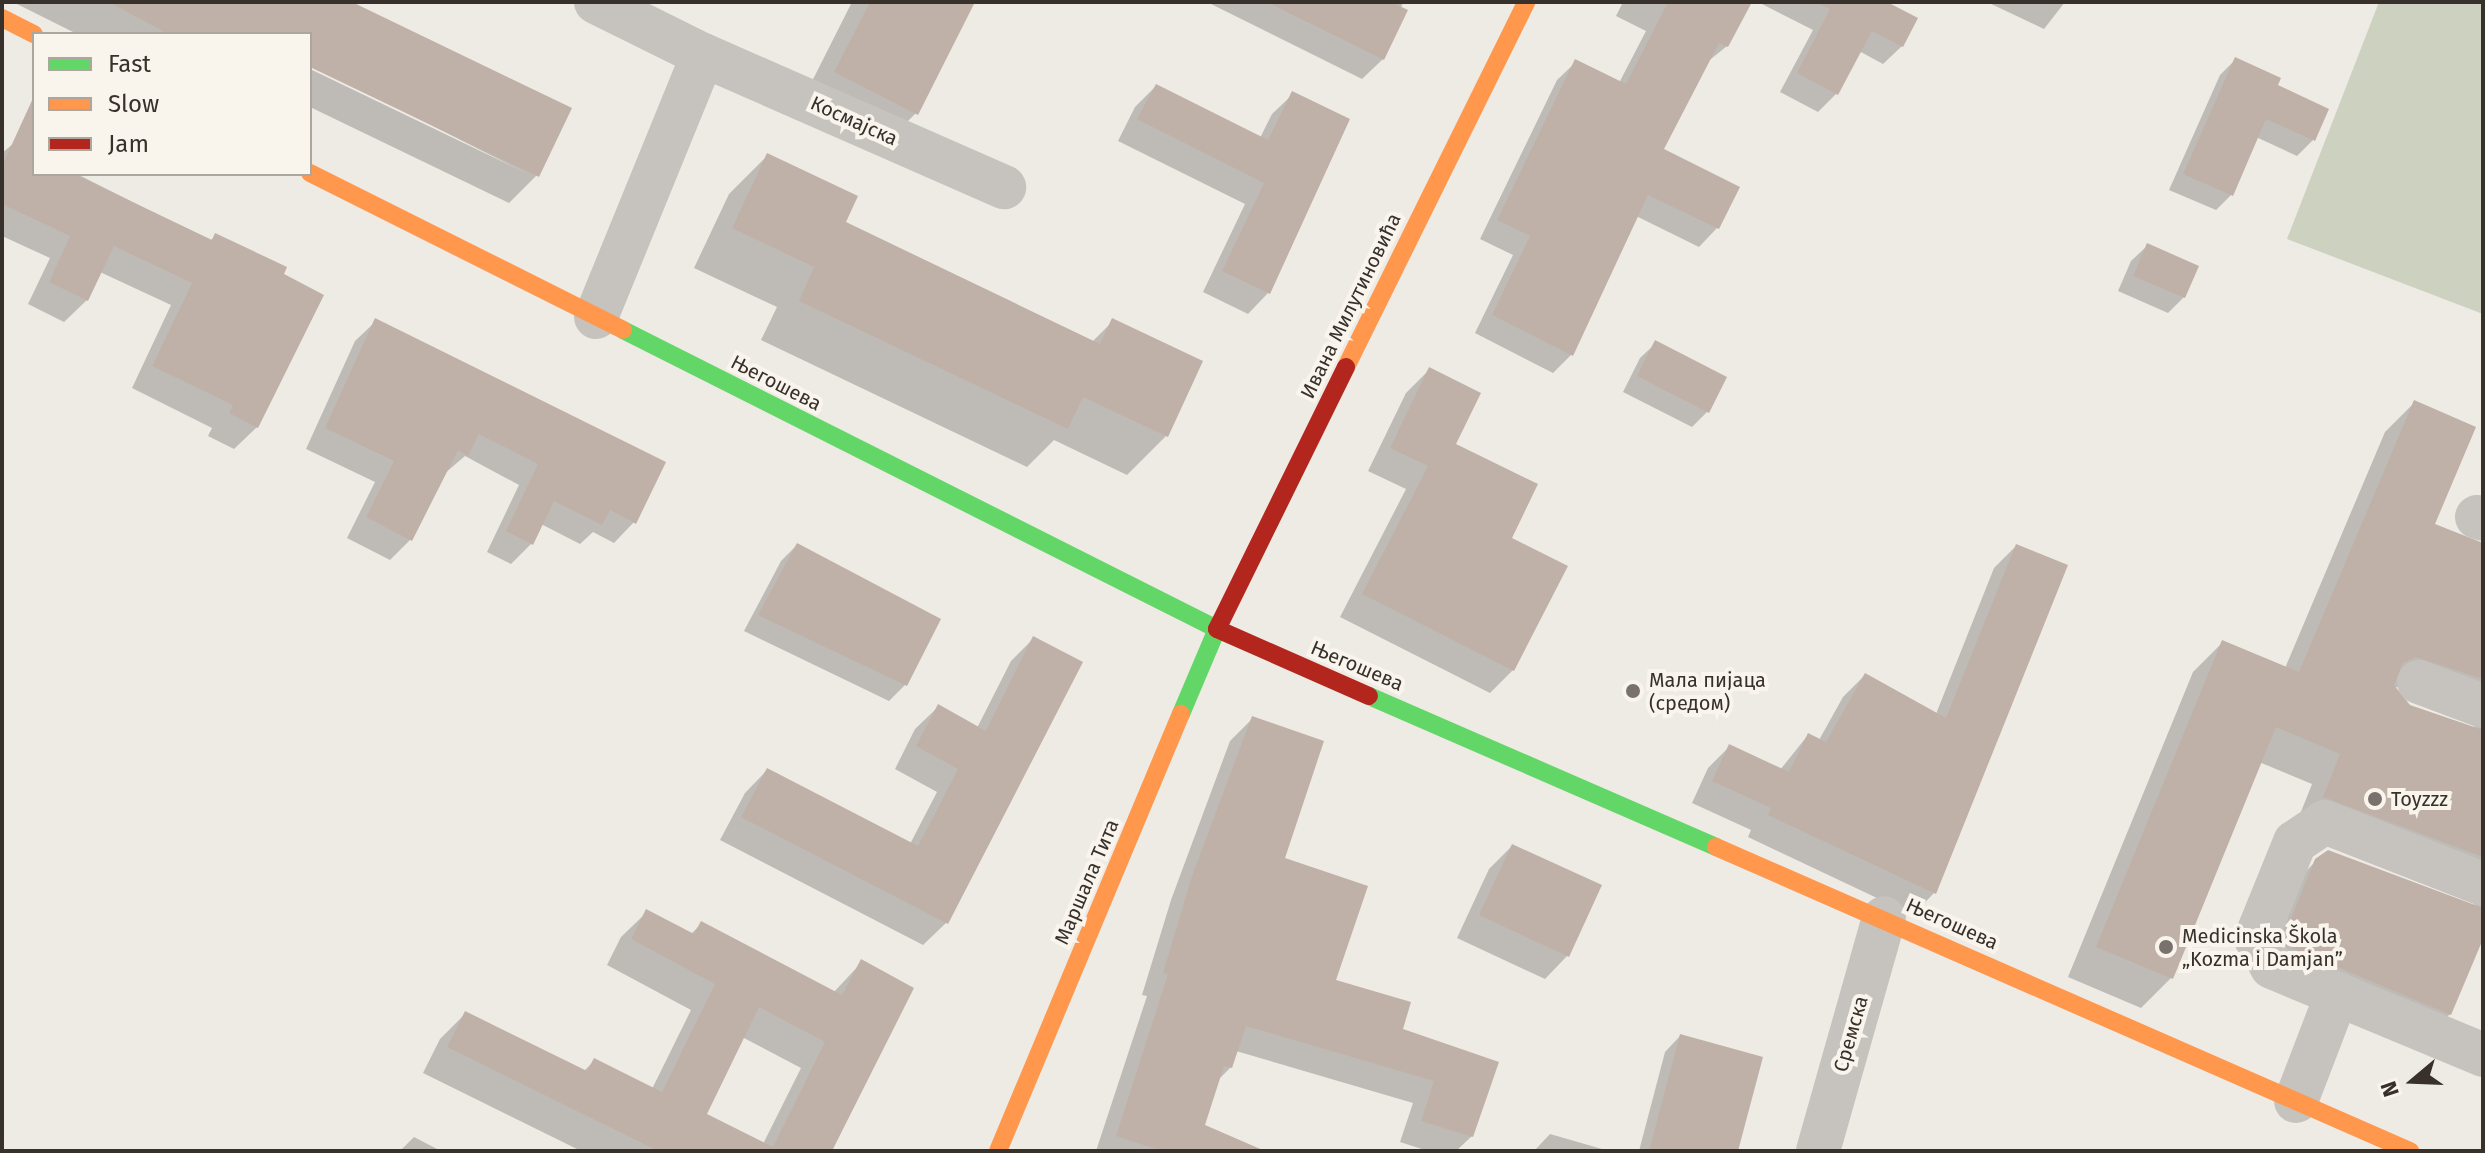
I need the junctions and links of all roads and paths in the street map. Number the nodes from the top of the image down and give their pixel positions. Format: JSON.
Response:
{"nodes":[{"id":1,"x":596,"y":2,"type":"edge"},
{"id":2,"x":1526,"y":2,"type":"edge"},
{"id":3,"x":2,"y":18,"type":"edge"},
{"id":4,"x":32,"y":33,"type":"edge"},
{"id":5,"x":703,"y":55,"type":"junction"},
{"id":6,"x":312,"y":174,"type":"edge"},
{"id":7,"x":1004,"y":187,"type":"dead end"},
{"id":8,"x":596,"y":317,"type":"junction"},
{"id":9,"x":1217,"y":629,"type":"junction"},
{"id":10,"x":2419,"y":682,"type":"dead end"},
{"id":11,"x":2483,"y":706,"type":"edge"},
{"id":12,"x":2483,"y":884,"type":"edge"},
{"id":13,"x":1884,"y":918,"type":"junction"},
{"id":14,"x":2337,"y":994,"type":"junction"},
{"id":15,"x":2483,"y":1055,"type":"edge"},
{"id":16,"x":2296,"y":1101,"type":"junction"},
{"id":17,"x":998,"y":1151,"type":"edge"},
{"id":18,"x":1818,"y":1151,"type":"edge"},
{"id":19,"x":2410,"y":1151,"type":"edge"}],
"edges":[{"from":1,"to":5,"type":"street","name":"Космајска"},
{"from":2,"to":9,"type":"main road","name":"Ивана Милутиновића"},
{"from":3,"to":4,"type":"main road"},
{"from":5,"to":7,"type":"street","name":"Космајска"},
{"from":5,"to":8,"type":"street"},
{"from":6,"to":8,"type":"main road","name":"Његошева"},
{"from":8,"to":9,"type":"main road","name":"Његошева"},
{"from":9,"to":13,"type":"main road","name":"Његошева"},
{"from":9,"to":17,"type":"main road","name":"Маршала Тита"},
{"from":10,"to":11,"type":"street"},
{"from":12,"to":14,"type":"street"},
{"from":13,"to":16,"type":"main road","name":"Његошева"},
{"from":13,"to":18,"type":"street","name":"Сремска"},
{"from":14,"to":15,"type":"street"},
{"from":14,"to":16,"type":"street"},
{"from":16,"to":19,"type":"main road","name":"Његошева"}]}
